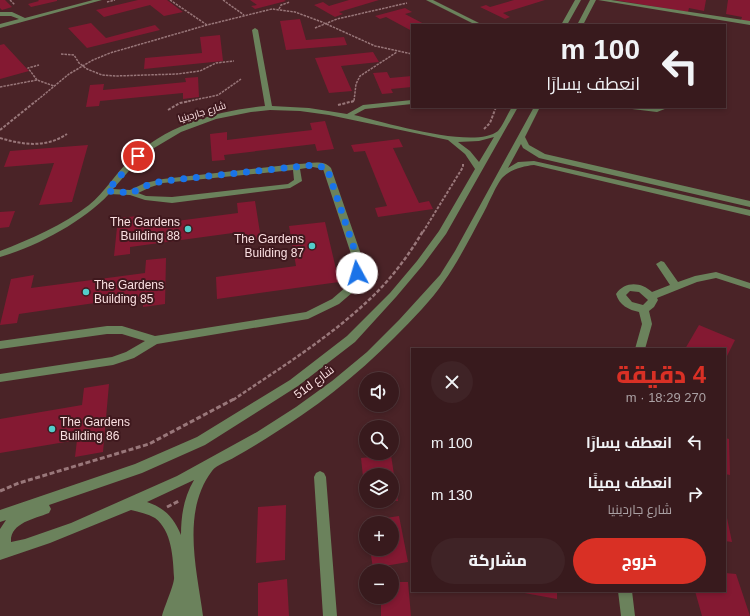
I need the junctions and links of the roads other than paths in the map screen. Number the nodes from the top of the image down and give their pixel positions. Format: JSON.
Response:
{"nodes":[{"id":1,"x":96,"y":0,"type":"edge"},
{"id":2,"x":429,"y":0,"type":"edge"},
{"id":3,"x":448,"y":0,"type":"edge"},
{"id":4,"x":578,"y":0,"type":"edge"},
{"id":5,"x":593,"y":0,"type":"edge"},
{"id":6,"x":601,"y":0,"type":"edge"},
{"id":7,"x":438,"y":4,"type":"junction"},
{"id":8,"x":0,"y":14,"type":"edge"},
{"id":9,"x":26,"y":20,"type":"junction"},
{"id":10,"x":16,"y":22,"type":"junction"},
{"id":11,"x":750,"y":22,"type":"edge"},
{"id":12,"x":478,"y":24,"type":"edge"},
{"id":13,"x":565,"y":24,"type":"edge"},
{"id":14,"x":581,"y":24,"type":"edge"},
{"id":15,"x":0,"y":26,"type":"edge"},
{"id":16,"x":22,"y":28,"type":"dead end"},
{"id":17,"x":255,"y":30,"type":"dead end"},
{"id":18,"x":411,"y":102,"type":"edge"},
{"id":19,"x":269,"y":108,"type":"junction"},
{"id":20,"x":515,"y":108,"type":"edge"},
{"id":21,"x":535,"y":108,"type":"edge"},
{"id":22,"x":640,"y":108,"type":"edge"},
{"id":23,"x":664,"y":108,"type":"edge"},
{"id":24,"x":348,"y":116,"type":"junction"},
{"id":25,"x":175,"y":122,"type":"dead end"},
{"id":26,"x":177,"y":130,"type":"junction"},
{"id":27,"x":501,"y":132,"type":"junction"},
{"id":28,"x":521,"y":136,"type":"junction"},
{"id":29,"x":449,"y":140,"type":"junction"},
{"id":30,"x":296,"y":166,"type":"junction"},
{"id":31,"x":480,"y":169,"type":"junction"},
{"id":32,"x":500,"y":176,"type":"junction"},
{"id":33,"x":107,"y":191,"type":"junction"},
{"id":34,"x":131,"y":193,"type":"junction"},
{"id":35,"x":750,"y":204,"type":"edge"},
{"id":36,"x":750,"y":213,"type":"edge"},
{"id":37,"x":0,"y":254,"type":"edge"},
{"id":38,"x":661,"y":264,"type":"dead end"},
{"id":39,"x":676,"y":286,"type":"junction"},
{"id":40,"x":750,"y":286,"type":"edge"},
{"id":41,"x":651,"y":296,"type":"junction"},
{"id":42,"x":643,"y":309,"type":"junction"},
{"id":43,"x":155,"y":340,"type":"junction"},
{"id":44,"x":0,"y":346,"type":"edge"},
{"id":45,"x":640,"y":348,"type":"edge"},
{"id":46,"x":0,"y":378,"type":"edge"},
{"id":47,"x":207,"y":468,"type":"junction"},
{"id":48,"x":320,"y":476,"type":"dead end"},
{"id":49,"x":88,"y":486,"type":"junction"},
{"id":50,"x":132,"y":504,"type":"junction"},
{"id":51,"x":0,"y":516,"type":"edge"},
{"id":52,"x":14,"y":550,"type":"junction"},
{"id":53,"x":0,"y":553,"type":"edge"},
{"id":54,"x":182,"y":584,"type":"junction"},
{"id":55,"x":625,"y":592,"type":"edge"},
{"id":56,"x":169,"y":616,"type":"edge"},
{"id":57,"x":183,"y":616,"type":"edge"},
{"id":58,"x":196,"y":616,"type":"edge"},
{"id":59,"x":330,"y":616,"type":"edge"},
{"id":60,"x":628,"y":616,"type":"edge"}],
"edges":[{"from":1,"to":9,"type":"street"},
{"from":2,"to":7,"type":"street"},
{"from":3,"to":7,"type":"street"},
{"from":4,"to":13,"type":"street"},
{"from":5,"to":14,"type":"street"},
{"from":6,"to":11,"type":"street"},
{"from":7,"to":12,"type":"street"},
{"from":8,"to":9,"type":"street"},
{"from":9,"to":10,"type":"street"},
{"from":10,"to":15,"type":"street"},
{"from":10,"to":16,"type":"street"},
{"from":17,"to":19,"type":"street"},
{"from":18,"to":24,"type":"street"},
{"from":19,"to":24,"type":"street","name":"شارع جاردينيا"},
{"from":19,"to":26,"type":"street","name":"شارع جاردينيا"},
{"from":20,"to":27,"type":"street","name":"51d شارع"},
{"from":21,"to":28,"type":"street","name":"51d شارع"},
{"from":22,"to":23,"type":"street"},
{"from":24,"to":29,"type":"street","name":"شارع جاردينيا"},
{"from":25,"to":26,"type":"street"},
{"from":26,"to":33,"type":"street","name":"شارع جاردينيا"},
{"from":27,"to":29,"type":"street","name":"شارع جاردينيا"},
{"from":27,"to":31,"type":"street","name":"51d شارع"},
{"from":28,"to":32,"type":"street","name":"51d شارع"},
{"from":28,"to":35,"type":"street"},
{"from":29,"to":31,"type":"street","name":"شارع جاردينيا"},
{"from":30,"to":34,"type":"street"},
{"from":30,"to":34,"type":"street"},
{"from":30,"to":43,"type":"street"},
{"from":31,"to":49,"type":"street","name":"51d شارع"},
{"from":32,"to":36,"type":"street"},
{"from":32,"to":47,"type":"street","name":"51d شارع"},
{"from":33,"to":34,"type":"street"},
{"from":33,"to":37,"type":"street","name":"شارع جاردينيا"},
{"from":38,"to":39,"type":"street"},
{"from":39,"to":40,"type":"street"},
{"from":39,"to":41,"type":"street"},
{"from":41,"to":42,"type":"street"},
{"from":41,"to":42,"type":"street"},
{"from":42,"to":45,"type":"street"},
{"from":43,"to":44,"type":"street"},
{"from":43,"to":46,"type":"street"},
{"from":47,"to":50,"type":"street","name":"51d شارع"},
{"from":47,"to":58,"type":"street"},
{"from":48,"to":59,"type":"street"},
{"from":49,"to":51,"type":"street","name":"51d شارع"},
{"from":49,"to":52,"type":"street"},
{"from":50,"to":52,"type":"street","name":"51d شارع"},
{"from":50,"to":54,"type":"street"},
{"from":52,"to":53,"type":"street","name":"51d شارع"},
{"from":54,"to":56,"type":"street"},
{"from":54,"to":57,"type":"street"},
{"from":55,"to":60,"type":"street"}]}
